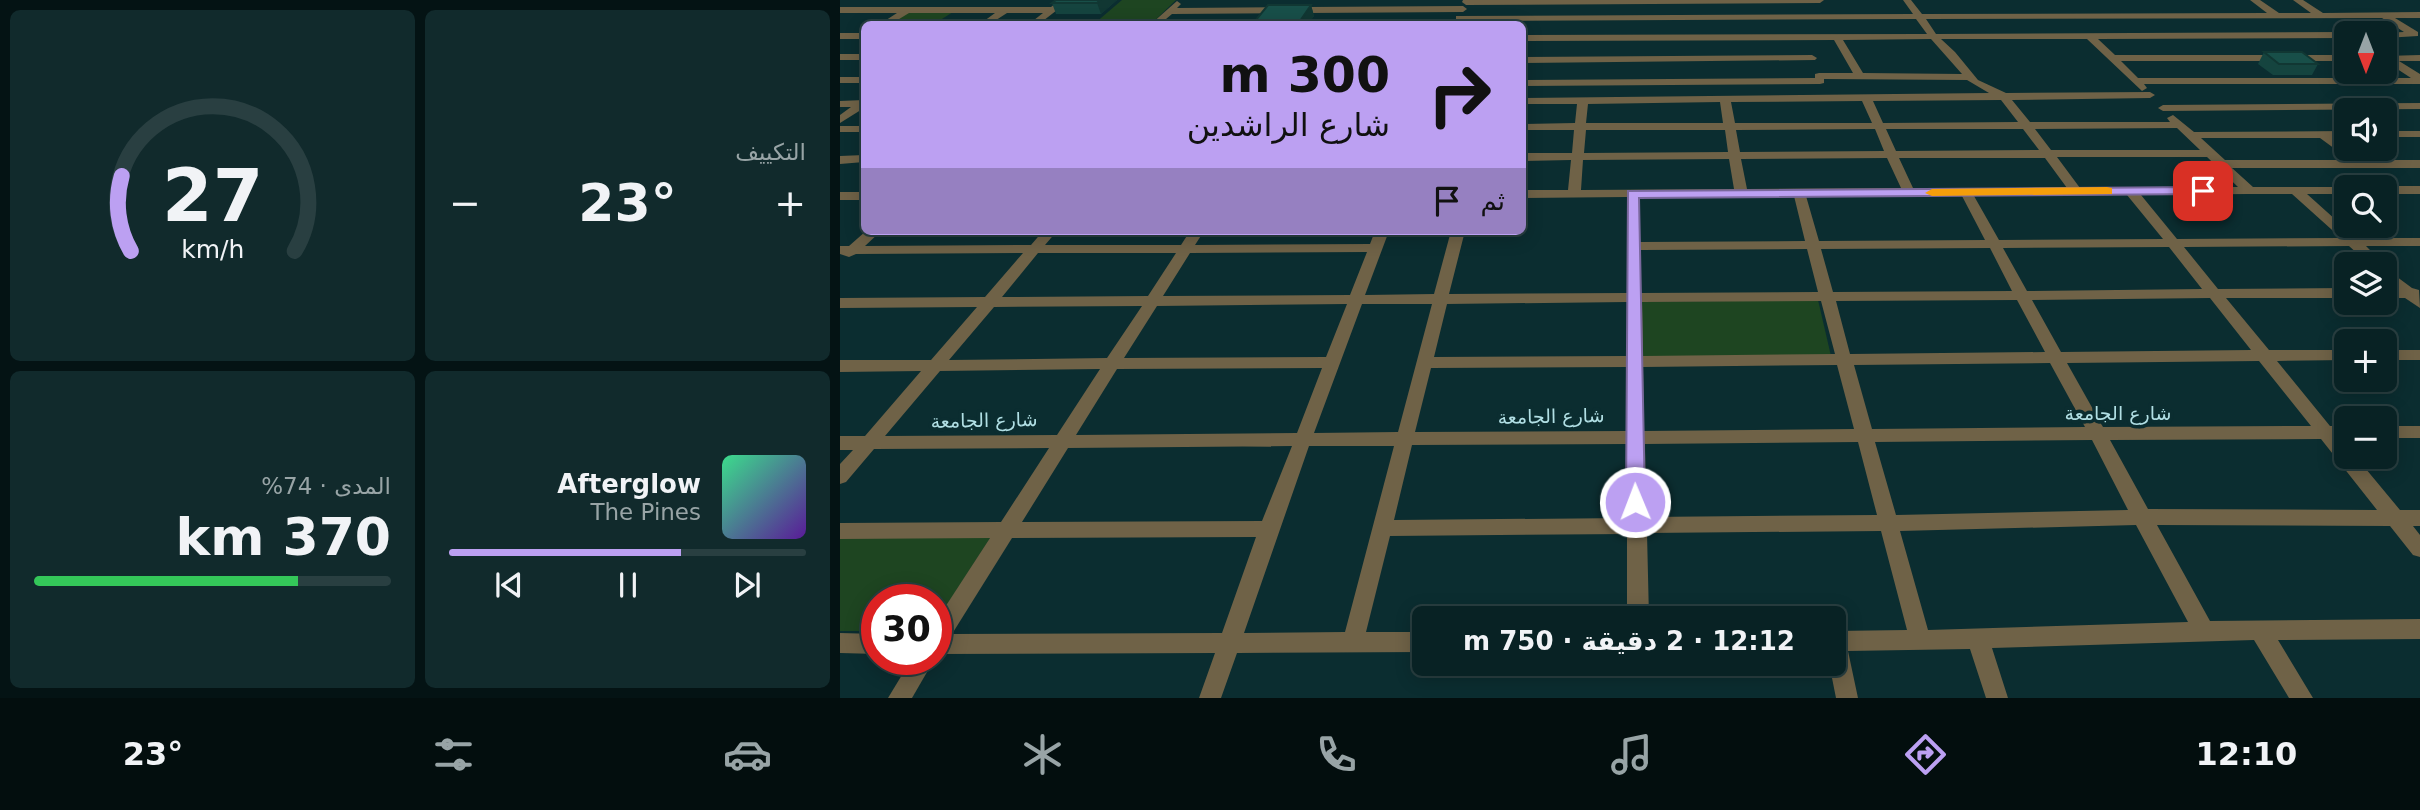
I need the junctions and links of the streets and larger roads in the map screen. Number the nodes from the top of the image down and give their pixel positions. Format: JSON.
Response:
{"nodes":[{"id":1,"x":888,"y":0,"type":"edge"},
{"id":2,"x":966,"y":0,"type":"edge"},
{"id":3,"x":1066,"y":0,"type":"edge"},
{"id":4,"x":1182,"y":0,"type":"edge"},
{"id":5,"x":1281,"y":0,"type":"edge"},
{"id":6,"x":1688,"y":0,"type":"edge"},
{"id":7,"x":1790,"y":0,"type":"edge"},
{"id":8,"x":1820,"y":0,"type":"edge"},
{"id":9,"x":1907,"y":0,"type":"edge"},
{"id":10,"x":2254,"y":0,"type":"edge"},
{"id":11,"x":2297,"y":0,"type":"edge"},
{"id":12,"x":1571,"y":1,"type":"edge"},
{"id":13,"x":1607,"y":1,"type":"edge"},
{"id":14,"x":1651,"y":1,"type":"edge"},
{"id":15,"x":2031,"y":8,"type":"dead end"},
{"id":16,"x":2148,"y":8,"type":"dead end"},
{"id":17,"x":1359,"y":9,"type":"edge"},
{"id":18,"x":840,"y":10,"type":"edge"},
{"id":19,"x":866,"y":10,"type":"junction"},
{"id":20,"x":907,"y":10,"type":"junction"},
{"id":21,"x":1005,"y":10,"type":"junction"},
{"id":22,"x":1053,"y":10,"type":"junction"},
{"id":23,"x":1216,"y":10,"type":"junction"},
{"id":24,"x":954,"y":11,"type":"junction"},
{"id":25,"x":1170,"y":11,"type":"junction"},
{"id":26,"x":1272,"y":11,"type":"junction"},
{"id":27,"x":1462,"y":11,"type":"edge"},
{"id":28,"x":2157,"y":15,"type":"junction"},
{"id":29,"x":2321,"y":15,"type":"junction"},
{"id":30,"x":2384,"y":15,"type":"junction"},
{"id":31,"x":2420,"y":15,"type":"edge"},
{"id":32,"x":1918,"y":16,"type":"junction"},
{"id":33,"x":2039,"y":16,"type":"junction"},
{"id":34,"x":2276,"y":16,"type":"junction"},
{"id":35,"x":1570,"y":18,"type":"junction"},
{"id":36,"x":1607,"y":18,"type":"junction"},
{"id":37,"x":1651,"y":18,"type":"junction"},
{"id":38,"x":1688,"y":18,"type":"junction"},
{"id":39,"x":1795,"y":18,"type":"junction"},
{"id":40,"x":890,"y":21,"type":"edge"},
{"id":41,"x":942,"y":21,"type":"edge"},
{"id":42,"x":989,"y":21,"type":"edge"},
{"id":43,"x":1038,"y":21,"type":"edge"},
{"id":44,"x":1159,"y":21,"type":"edge"},
{"id":45,"x":1207,"y":21,"type":"edge"},
{"id":46,"x":1264,"y":21,"type":"edge"},
{"id":47,"x":840,"y":23,"type":"edge"},
{"id":48,"x":2398,"y":34,"type":"edge"},
{"id":49,"x":2417,"y":34,"type":"edge"},
{"id":50,"x":2305,"y":35,"type":"junction"},
{"id":51,"x":2325,"y":35,"type":"junction"},
{"id":52,"x":2334,"y":35,"type":"edge"},
{"id":53,"x":840,"y":36,"type":"edge"},
{"id":54,"x":861,"y":36,"type":"edge"},
{"id":55,"x":1933,"y":36,"type":"junction"},
{"id":56,"x":2090,"y":36,"type":"junction"},
{"id":57,"x":2181,"y":36,"type":"junction"},
{"id":58,"x":2199,"y":36,"type":"junction"},
{"id":59,"x":1692,"y":37,"type":"junction"},
{"id":60,"x":1804,"y":37,"type":"junction"},
{"id":61,"x":1837,"y":37,"type":"junction"},
{"id":62,"x":2058,"y":37,"type":"junction"},
{"id":63,"x":1526,"y":38,"type":"edge"},
{"id":64,"x":1568,"y":38,"type":"junction"},
{"id":65,"x":1611,"y":38,"type":"junction"},
{"id":66,"x":1653,"y":38,"type":"junction"},
{"id":67,"x":2334,"y":41,"type":"edge"},
{"id":68,"x":840,"y":57,"type":"edge"},
{"id":69,"x":861,"y":57,"type":"edge"},
{"id":70,"x":1656,"y":58,"type":"junction"},
{"id":71,"x":1696,"y":58,"type":"junction"},
{"id":72,"x":1812,"y":58,"type":"junction"},
{"id":73,"x":2112,"y":58,"type":"junction"},
{"id":74,"x":2229,"y":58,"type":"junction"},
{"id":75,"x":2248,"y":58,"type":"junction"},
{"id":76,"x":2291,"y":58,"type":"junction"},
{"id":77,"x":2334,"y":58,"type":"edge"},
{"id":78,"x":2398,"y":58,"type":"edge"},
{"id":79,"x":2420,"y":58,"type":"edge"},
{"id":80,"x":1567,"y":59,"type":"junction"},
{"id":81,"x":1609,"y":59,"type":"junction"},
{"id":82,"x":1526,"y":60,"type":"edge"},
{"id":83,"x":2398,"y":65,"type":"edge"},
{"id":84,"x":1860,"y":76,"type":"junction"},
{"id":85,"x":1969,"y":77,"type":"junction"},
{"id":86,"x":1819,"y":79,"type":"junction"},
{"id":87,"x":840,"y":80,"type":"edge"},
{"id":88,"x":861,"y":80,"type":"edge"},
{"id":89,"x":2420,"y":80,"type":"edge"},
{"id":90,"x":2136,"y":81,"type":"junction"},
{"id":91,"x":2256,"y":81,"type":"junction"},
{"id":92,"x":2277,"y":81,"type":"junction"},
{"id":93,"x":2323,"y":81,"type":"junction"},
{"id":94,"x":2334,"y":81,"type":"edge"},
{"id":95,"x":2398,"y":81,"type":"edge"},
{"id":96,"x":1699,"y":82,"type":"junction"},
{"id":97,"x":1526,"y":83,"type":"edge"},
{"id":98,"x":1562,"y":83,"type":"junction"},
{"id":99,"x":2398,"y":84,"type":"edge"},
{"id":100,"x":2267,"y":89,"type":"dead end"},
{"id":101,"x":2150,"y":96,"type":"junction"},
{"id":102,"x":2005,"y":97,"type":"junction"},
{"id":103,"x":1866,"y":98,"type":"junction"},
{"id":104,"x":2278,"y":98,"type":"dead end"},
{"id":105,"x":2420,"y":98,"type":"edge"},
{"id":106,"x":1701,"y":99,"type":"junction"},
{"id":107,"x":1725,"y":99,"type":"junction"},
{"id":108,"x":1825,"y":99,"type":"junction"},
{"id":109,"x":1559,"y":100,"type":"junction"},
{"id":110,"x":1583,"y":100,"type":"junction"},
{"id":111,"x":1526,"y":101,"type":"edge"},
{"id":112,"x":840,"y":104,"type":"edge"},
{"id":113,"x":861,"y":104,"type":"edge"},
{"id":114,"x":861,"y":106,"type":"edge"},
{"id":115,"x":2420,"y":106,"type":"edge"},
{"id":116,"x":2289,"y":107,"type":"junction"},
{"id":117,"x":2397,"y":107,"type":"edge"},
{"id":118,"x":2163,"y":108,"type":"junction"},
{"id":119,"x":2334,"y":108,"type":"edge"},
{"id":120,"x":840,"y":120,"type":"edge"},
{"id":121,"x":2027,"y":125,"type":"junction"},
{"id":122,"x":2179,"y":125,"type":"junction"},
{"id":123,"x":1731,"y":126,"type":"junction"},
{"id":124,"x":1526,"y":127,"type":"edge"},
{"id":125,"x":1581,"y":127,"type":"junction"},
{"id":126,"x":1879,"y":127,"type":"junction"},
{"id":127,"x":840,"y":129,"type":"edge"},
{"id":128,"x":861,"y":129,"type":"edge"},
{"id":129,"x":2397,"y":131,"type":"edge"},
{"id":130,"x":2322,"y":134,"type":"junction"},
{"id":131,"x":2334,"y":134,"type":"edge"},
{"id":132,"x":2397,"y":134,"type":"edge"},
{"id":133,"x":2401,"y":134,"type":"junction"},
{"id":134,"x":2420,"y":134,"type":"edge"},
{"id":135,"x":2190,"y":135,"type":"junction"},
{"id":136,"x":2210,"y":153,"type":"junction"},
{"id":137,"x":1890,"y":154,"type":"junction"},
{"id":138,"x":2048,"y":154,"type":"junction"},
{"id":139,"x":1736,"y":156,"type":"junction"},
{"id":140,"x":1526,"y":157,"type":"edge"},
{"id":141,"x":1579,"y":157,"type":"junction"},
{"id":142,"x":861,"y":159,"type":"edge"},
{"id":143,"x":840,"y":160,"type":"edge"},
{"id":144,"x":2222,"y":164,"type":"junction"},
{"id":145,"x":2362,"y":164,"type":"junction"},
{"id":146,"x":2417,"y":167,"type":"edge"},
{"id":147,"x":2334,"y":190,"type":"edge"},
{"id":148,"x":2397,"y":190,"type":"edge"},
{"id":149,"x":2420,"y":190,"type":"edge"},
{"id":150,"x":2076,"y":191,"type":"junction"},
{"id":151,"x":2130,"y":191,"type":"junction"},
{"id":152,"x":2250,"y":191,"type":"junction"},
{"id":153,"x":2297,"y":191,"type":"junction"},
{"id":154,"x":1966,"y":192,"type":"junction"},
{"id":155,"x":1741,"y":193,"type":"junction"},
{"id":156,"x":1800,"y":193,"type":"junction"},
{"id":157,"x":1909,"y":193,"type":"junction"},
{"id":158,"x":1526,"y":194,"type":"edge"},
{"id":159,"x":1574,"y":194,"type":"junction"},
{"id":160,"x":1633,"y":194,"type":"junction"},
{"id":161,"x":840,"y":196,"type":"edge"},
{"id":162,"x":861,"y":196,"type":"edge"},
{"id":163,"x":868,"y":235,"type":"edge"},
{"id":164,"x":1047,"y":235,"type":"edge"},
{"id":165,"x":1195,"y":235,"type":"edge"},
{"id":166,"x":1457,"y":235,"type":"edge"},
{"id":167,"x":1379,"y":239,"type":"edge"},
{"id":168,"x":2172,"y":242,"type":"junction"},
{"id":169,"x":2352,"y":242,"type":"junction"},
{"id":170,"x":2420,"y":242,"type":"edge"},
{"id":171,"x":1993,"y":243,"type":"junction"},
{"id":172,"x":1632,"y":246,"type":"junction"},
{"id":173,"x":1812,"y":247,"type":"junction"},
{"id":174,"x":1187,"y":248,"type":"junction"},
{"id":175,"x":846,"y":250,"type":"edge"},
{"id":176,"x":1035,"y":250,"type":"junction"},
{"id":177,"x":2363,"y":252,"type":"edge"},
{"id":178,"x":840,"y":261,"type":"edge"},
{"id":179,"x":2397,"y":281,"type":"edge"},
{"id":180,"x":2214,"y":293,"type":"junction"},
{"id":181,"x":2334,"y":293,"type":"edge"},
{"id":182,"x":2414,"y":293,"type":"edge"},
{"id":183,"x":2022,"y":295,"type":"junction"},
{"id":184,"x":1826,"y":297,"type":"junction"},
{"id":185,"x":1632,"y":298,"type":"junction"},
{"id":186,"x":1357,"y":300,"type":"junction"},
{"id":187,"x":1440,"y":300,"type":"junction"},
{"id":188,"x":991,"y":301,"type":"junction"},
{"id":189,"x":1154,"y":302,"type":"junction"},
{"id":190,"x":840,"y":303,"type":"edge"},
{"id":191,"x":2420,"y":303,"type":"edge"},
{"id":192,"x":2263,"y":355,"type":"junction"},
{"id":193,"x":2334,"y":355,"type":"edge"},
{"id":194,"x":2397,"y":355,"type":"edge"},
{"id":195,"x":2420,"y":355,"type":"edge"},
{"id":196,"x":2054,"y":356,"type":"junction"},
{"id":197,"x":1844,"y":360,"type":"junction"},
{"id":198,"x":1332,"y":362,"type":"junction"},
{"id":199,"x":1634,"y":362,"type":"junction"},
{"id":200,"x":1111,"y":363,"type":"junction"},
{"id":201,"x":1423,"y":363,"type":"junction"},
{"id":202,"x":935,"y":365,"type":"junction"},
{"id":203,"x":840,"y":366,"type":"edge"},
{"id":204,"x":2325,"y":432,"type":"junction"},
{"id":205,"x":2334,"y":432,"type":"edge"},
{"id":206,"x":2397,"y":432,"type":"edge"},
{"id":207,"x":2420,"y":432,"type":"edge"},
{"id":208,"x":2098,"y":434,"type":"junction"},
{"id":209,"x":1865,"y":435,"type":"junction"},
{"id":210,"x":1634,"y":436,"type":"junction"},
{"id":211,"x":1404,"y":439,"type":"junction"},
{"id":212,"x":1303,"y":440,"type":"junction"},
{"id":213,"x":1063,"y":441,"type":"junction"},
{"id":214,"x":840,"y":443,"type":"edge"},
{"id":215,"x":870,"y":443,"type":"junction"},
{"id":216,"x":840,"y":477,"type":"edge"},
{"id":217,"x":2144,"y":517,"type":"junction"},
{"id":218,"x":2394,"y":518,"type":"junction"},
{"id":219,"x":2420,"y":518,"type":"edge"},
{"id":220,"x":1890,"y":523,"type":"junction"},
{"id":221,"x":1636,"y":524,"type":"junction"},
{"id":222,"x":1009,"y":528,"type":"junction"},
{"id":223,"x":1381,"y":528,"type":"junction"},
{"id":224,"x":1269,"y":529,"type":"junction"},
{"id":225,"x":840,"y":531,"type":"edge"},
{"id":226,"x":2420,"y":549,"type":"edge"},
{"id":227,"x":1638,"y":606,"type":"edge"},
{"id":228,"x":952,"y":617,"type":"edge"},
{"id":229,"x":2420,"y":629,"type":"edge"},
{"id":230,"x":2204,"y":631,"type":"junction"},
{"id":231,"x":2260,"y":631,"type":"junction"},
{"id":232,"x":1978,"y":639,"type":"junction"},
{"id":233,"x":1920,"y":640,"type":"junction"},
{"id":234,"x":1230,"y":641,"type":"junction"},
{"id":235,"x":1846,"y":641,"type":"edge"},
{"id":236,"x":952,"y":642,"type":"edge"},
{"id":237,"x":1353,"y":642,"type":"junction"},
{"id":238,"x":1412,"y":642,"type":"edge"},
{"id":239,"x":840,"y":643,"type":"edge"},
{"id":240,"x":861,"y":644,"type":"edge"},
{"id":241,"x":914,"y":675,"type":"edge"},
{"id":242,"x":1842,"y":676,"type":"edge"},
{"id":243,"x":900,"y":698,"type":"edge"},
{"id":244,"x":1210,"y":698,"type":"edge"},
{"id":245,"x":1847,"y":698,"type":"edge"},
{"id":246,"x":1997,"y":698,"type":"edge"},
{"id":247,"x":2302,"y":698,"type":"edge"}],
"edges":[{"from":1,"to":19,"type":"street"},
{"from":2,"to":24,"type":"street"},
{"from":3,"to":22,"type":"street"},
{"from":4,"to":25,"type":"street"},
{"from":5,"to":26,"type":"street"},
{"from":6,"to":7,"type":"street"},
{"from":6,"to":14,"type":"street"},
{"from":7,"to":8,"type":"street"},
{"from":7,"to":39,"type":"street"},
{"from":9,"to":32,"type":"street"},
{"from":10,"to":34,"type":"street"},
{"from":11,"to":29,"type":"street"},
{"from":12,"to":13,"type":"street"},
{"from":12,"to":27,"type":"street"},
{"from":13,"to":14,"type":"street"},
{"from":13,"to":36,"type":"street"},
{"from":14,"to":37,"type":"street"},
{"from":15,"to":33,"type":"street"},
{"from":16,"to":28,"type":"street"},
{"from":17,"to":26,"type":"street"},
{"from":17,"to":27,"type":"street"},
{"from":18,"to":19,"type":"street"},
{"from":19,"to":20,"type":"street"},
{"from":19,"to":47,"type":"street"},
{"from":20,"to":24,"type":"street"},
{"from":20,"to":40,"type":"street"},
{"from":21,"to":22,"type":"street"},
{"from":21,"to":24,"type":"street"},
{"from":21,"to":42,"type":"street"},
{"from":22,"to":43,"type":"street"},
{"from":23,"to":25,"type":"street"},
{"from":23,"to":26,"type":"street"},
{"from":23,"to":45,"type":"street"},
{"from":24,"to":41,"type":"street"},
{"from":25,"to":44,"type":"street"},
{"from":26,"to":46,"type":"street"},
{"from":27,"to":35,"type":"street"},
{"from":28,"to":33,"type":"street"},
{"from":28,"to":34,"type":"street"},
{"from":28,"to":57,"type":"street"},
{"from":29,"to":30,"type":"street"},
{"from":29,"to":34,"type":"street"},
{"from":30,"to":31,"type":"street"},
{"from":30,"to":49,"type":"street"},
{"from":32,"to":33,"type":"street"},
{"from":32,"to":39,"type":"street"},
{"from":32,"to":55,"type":"street"},
{"from":33,"to":62,"type":"street"},
{"from":34,"to":50,"type":"street"},
{"from":35,"to":36,"type":"street"},
{"from":35,"to":64,"type":"street"},
{"from":36,"to":37,"type":"street"},
{"from":37,"to":38,"type":"street"},
{"from":38,"to":39,"type":"street"},
{"from":38,"to":59,"type":"street"},
{"from":39,"to":60,"type":"street"},
{"from":48,"to":49,"type":"street"},
{"from":50,"to":51,"type":"street"},
{"from":50,"to":58,"type":"street"},
{"from":51,"to":52,"type":"street"},
{"from":51,"to":67,"type":"street"},
{"from":53,"to":54,"type":"street"},
{"from":55,"to":61,"type":"street"},
{"from":55,"to":62,"type":"street"},
{"from":55,"to":85,"type":"street"},
{"from":56,"to":57,"type":"street"},
{"from":56,"to":62,"type":"street"},
{"from":56,"to":73,"type":"street"},
{"from":57,"to":58,"type":"street"},
{"from":58,"to":74,"type":"street"},
{"from":59,"to":60,"type":"street"},
{"from":59,"to":66,"type":"street"},
{"from":60,"to":61,"type":"street"},
{"from":60,"to":72,"type":"street"},
{"from":61,"to":84,"type":"street"},
{"from":63,"to":64,"type":"street"},
{"from":64,"to":65,"type":"street"},
{"from":65,"to":66,"type":"street"},
{"from":65,"to":81,"type":"street"},
{"from":66,"to":70,"type":"street"},
{"from":68,"to":69,"type":"street"},
{"from":70,"to":71,"type":"street"},
{"from":70,"to":81,"type":"street"},
{"from":71,"to":72,"type":"street"},
{"from":71,"to":96,"type":"street"},
{"from":72,"to":86,"type":"street"},
{"from":73,"to":74,"type":"street"},
{"from":73,"to":90,"type":"street"},
{"from":74,"to":75,"type":"street"},
{"from":75,"to":76,"type":"street"},
{"from":75,"to":92,"type":"street"},
{"from":76,"to":77,"type":"street"},
{"from":76,"to":93,"type":"street"},
{"from":78,"to":79,"type":"street"},
{"from":80,"to":81,"type":"street"},
{"from":80,"to":82,"type":"street"},
{"from":80,"to":98,"type":"street"},
{"from":83,"to":89,"type":"street"},
{"from":84,"to":85,"type":"street"},
{"from":84,"to":86,"type":"street"},
{"from":85,"to":102,"type":"street"},
{"from":86,"to":96,"type":"street"},
{"from":86,"to":108,"type":"street"},
{"from":87,"to":88,"type":"street"},
{"from":89,"to":95,"type":"street"},
{"from":90,"to":91,"type":"street"},
{"from":90,"to":101,"type":"street"},
{"from":91,"to":92,"type":"street"},
{"from":91,"to":100,"type":"street"},
{"from":92,"to":93,"type":"street"},
{"from":93,"to":94,"type":"street"},
{"from":96,"to":98,"type":"street"},
{"from":96,"to":106,"type":"street"},
{"from":97,"to":98,"type":"street"},
{"from":98,"to":109,"type":"street"},
{"from":99,"to":105,"type":"street"},
{"from":101,"to":102,"type":"street"},
{"from":101,"to":118,"type":"street"},
{"from":102,"to":103,"type":"street"},
{"from":102,"to":121,"type":"street"},
{"from":103,"to":108,"type":"street"},
{"from":103,"to":126,"type":"street"},
{"from":104,"to":116,"type":"street"},
{"from":106,"to":107,"type":"street"},
{"from":106,"to":110,"type":"street"},
{"from":107,"to":108,"type":"street"},
{"from":107,"to":123,"type":"street"},
{"from":109,"to":110,"type":"street"},
{"from":109,"to":111,"type":"street"},
{"from":110,"to":125,"type":"street"},
{"from":112,"to":113,"type":"street"},
{"from":114,"to":120,"type":"street"},
{"from":115,"to":117,"type":"street"},
{"from":116,"to":118,"type":"street"},
{"from":116,"to":119,"type":"street"},
{"from":118,"to":122,"type":"street"},
{"from":121,"to":122,"type":"street"},
{"from":121,"to":126,"type":"street"},
{"from":121,"to":138,"type":"street"},
{"from":122,"to":135,"type":"street"},
{"from":123,"to":125,"type":"street"},
{"from":123,"to":126,"type":"street"},
{"from":123,"to":139,"type":"street"},
{"from":124,"to":125,"type":"street"},
{"from":125,"to":141,"type":"street"},
{"from":126,"to":137,"type":"street"},
{"from":127,"to":128,"type":"street"},
{"from":129,"to":133,"type":"street"},
{"from":130,"to":131,"type":"street"},
{"from":130,"to":135,"type":"street"},
{"from":130,"to":145,"type":"street"},
{"from":132,"to":133,"type":"street"},
{"from":133,"to":134,"type":"street"},
{"from":135,"to":136,"type":"street"},
{"from":136,"to":138,"type":"street"},
{"from":136,"to":144,"type":"street"},
{"from":137,"to":138,"type":"street"},
{"from":137,"to":139,"type":"street"},
{"from":137,"to":157,"type":"street"},
{"from":138,"to":150,"type":"street"},
{"from":139,"to":141,"type":"street"},
{"from":139,"to":155,"type":"street"},
{"from":140,"to":141,"type":"street"},
{"from":141,"to":159,"type":"street"},
{"from":142,"to":143,"type":"street"},
{"from":144,"to":145,"type":"street"},
{"from":144,"to":152,"type":"street"},
{"from":145,"to":146,"type":"street"},
{"from":147,"to":153,"type":"street"},
{"from":148,"to":149,"type":"street"},
{"from":150,"to":151,"type":"street"},
{"from":150,"to":154,"type":"street"},
{"from":151,"to":152,"type":"street"},
{"from":151,"to":168,"type":"street"},
{"from":152,"to":153,"type":"street"},
{"from":153,"to":169,"type":"street"},
{"from":154,"to":157,"type":"street"},
{"from":154,"to":171,"type":"street"},
{"from":155,"to":156,"type":"street"},
{"from":155,"to":160,"type":"street"},
{"from":156,"to":157,"type":"street"},
{"from":156,"to":173,"type":"street"},
{"from":158,"to":159,"type":"street"},
{"from":159,"to":160,"type":"street"},
{"from":160,"to":172,"type":"street"},
{"from":161,"to":162,"type":"street"},
{"from":163,"to":175,"type":"street"},
{"from":164,"to":176,"type":"street"},
{"from":165,"to":174,"type":"street"},
{"from":166,"to":187,"type":"street"},
{"from":167,"to":174,"type":"street"},
{"from":167,"to":186,"type":"street"},
{"from":168,"to":169,"type":"street"},
{"from":168,"to":171,"type":"street"},
{"from":168,"to":180,"type":"street"},
{"from":169,"to":170,"type":"street"},
{"from":169,"to":177,"type":"street"},
{"from":171,"to":173,"type":"street"},
{"from":171,"to":183,"type":"street"},
{"from":172,"to":173,"type":"street"},
{"from":172,"to":185,"type":"street"},
{"from":173,"to":184,"type":"street"},
{"from":174,"to":176,"type":"street"},
{"from":174,"to":189,"type":"street"},
{"from":175,"to":176,"type":"street"},
{"from":175,"to":178,"type":"street"},
{"from":176,"to":188,"type":"street"},
{"from":179,"to":182,"type":"street"},
{"from":180,"to":181,"type":"street"},
{"from":180,"to":183,"type":"street"},
{"from":180,"to":192,"type":"street"},
{"from":182,"to":191,"type":"street"},
{"from":183,"to":184,"type":"street"},
{"from":183,"to":196,"type":"street"},
{"from":184,"to":185,"type":"street"},
{"from":184,"to":197,"type":"street"},
{"from":185,"to":187,"type":"street"},
{"from":185,"to":199,"type":"street"},
{"from":186,"to":187,"type":"street"},
{"from":186,"to":189,"type":"street"},
{"from":186,"to":198,"type":"street"},
{"from":187,"to":201,"type":"street"},
{"from":188,"to":189,"type":"street"},
{"from":188,"to":190,"type":"street"},
{"from":188,"to":202,"type":"street"},
{"from":189,"to":200,"type":"street"},
{"from":192,"to":193,"type":"street"},
{"from":192,"to":196,"type":"street"},
{"from":192,"to":204,"type":"street"},
{"from":194,"to":195,"type":"street"},
{"from":196,"to":197,"type":"street"},
{"from":196,"to":208,"type":"street"},
{"from":197,"to":199,"type":"street"},
{"from":197,"to":209,"type":"street"},
{"from":198,"to":200,"type":"street"},
{"from":198,"to":212,"type":"street"},
{"from":199,"to":201,"type":"street"},
{"from":199,"to":210,"type":"street"},
{"from":200,"to":202,"type":"street"},
{"from":200,"to":213,"type":"street"},
{"from":201,"to":211,"type":"street"},
{"from":202,"to":203,"type":"street"},
{"from":202,"to":215,"type":"street"},
{"from":204,"to":205,"type":"street","name":"شارع الجامعة"},
{"from":204,"to":208,"type":"street","name":"شارع الجامعة"},
{"from":204,"to":218,"type":"street"},
{"from":206,"to":207,"type":"street"},
{"from":208,"to":209,"type":"street","name":"شارع الجامعة"},
{"from":208,"to":217,"type":"street"},
{"from":209,"to":210,"type":"street","name":"شارع الجامعة"},
{"from":209,"to":220,"type":"street"},
{"from":210,"to":211,"type":"street","name":"شارع الجامعة"},
{"from":210,"to":221,"type":"street"},
{"from":211,"to":212,"type":"street","name":"شارع الجامعة"},
{"from":211,"to":223,"type":"street"},
{"from":212,"to":213,"type":"street","name":"شارع الجامعة"},
{"from":212,"to":224,"type":"street"},
{"from":213,"to":215,"type":"street","name":"شارع الجامعة"},
{"from":213,"to":222,"type":"street"},
{"from":214,"to":215,"type":"street","name":"شارع الجامعة"},
{"from":215,"to":216,"type":"street"},
{"from":217,"to":218,"type":"street"},
{"from":217,"to":220,"type":"street"},
{"from":217,"to":230,"type":"street"},
{"from":218,"to":219,"type":"street"},
{"from":218,"to":226,"type":"street"},
{"from":220,"to":221,"type":"street"},
{"from":220,"to":233,"type":"street"},
{"from":221,"to":223,"type":"street"},
{"from":221,"to":227,"type":"street"},
{"from":222,"to":224,"type":"street"},
{"from":222,"to":225,"type":"street"},
{"from":222,"to":228,"type":"street"},
{"from":223,"to":237,"type":"street"},
{"from":224,"to":234,"type":"street"},
{"from":229,"to":231,"type":"street"},
{"from":230,"to":231,"type":"street"},
{"from":230,"to":232,"type":"street"},
{"from":231,"to":247,"type":"street"},
{"from":232,"to":233,"type":"street"},
{"from":232,"to":246,"type":"street"},
{"from":233,"to":235,"type":"street"},
{"from":234,"to":236,"type":"street"},
{"from":234,"to":237,"type":"street"},
{"from":234,"to":244,"type":"street"},
{"from":237,"to":238,"type":"street"},
{"from":239,"to":240,"type":"street"},
{"from":241,"to":243,"type":"street"},
{"from":242,"to":245,"type":"street"}]}
